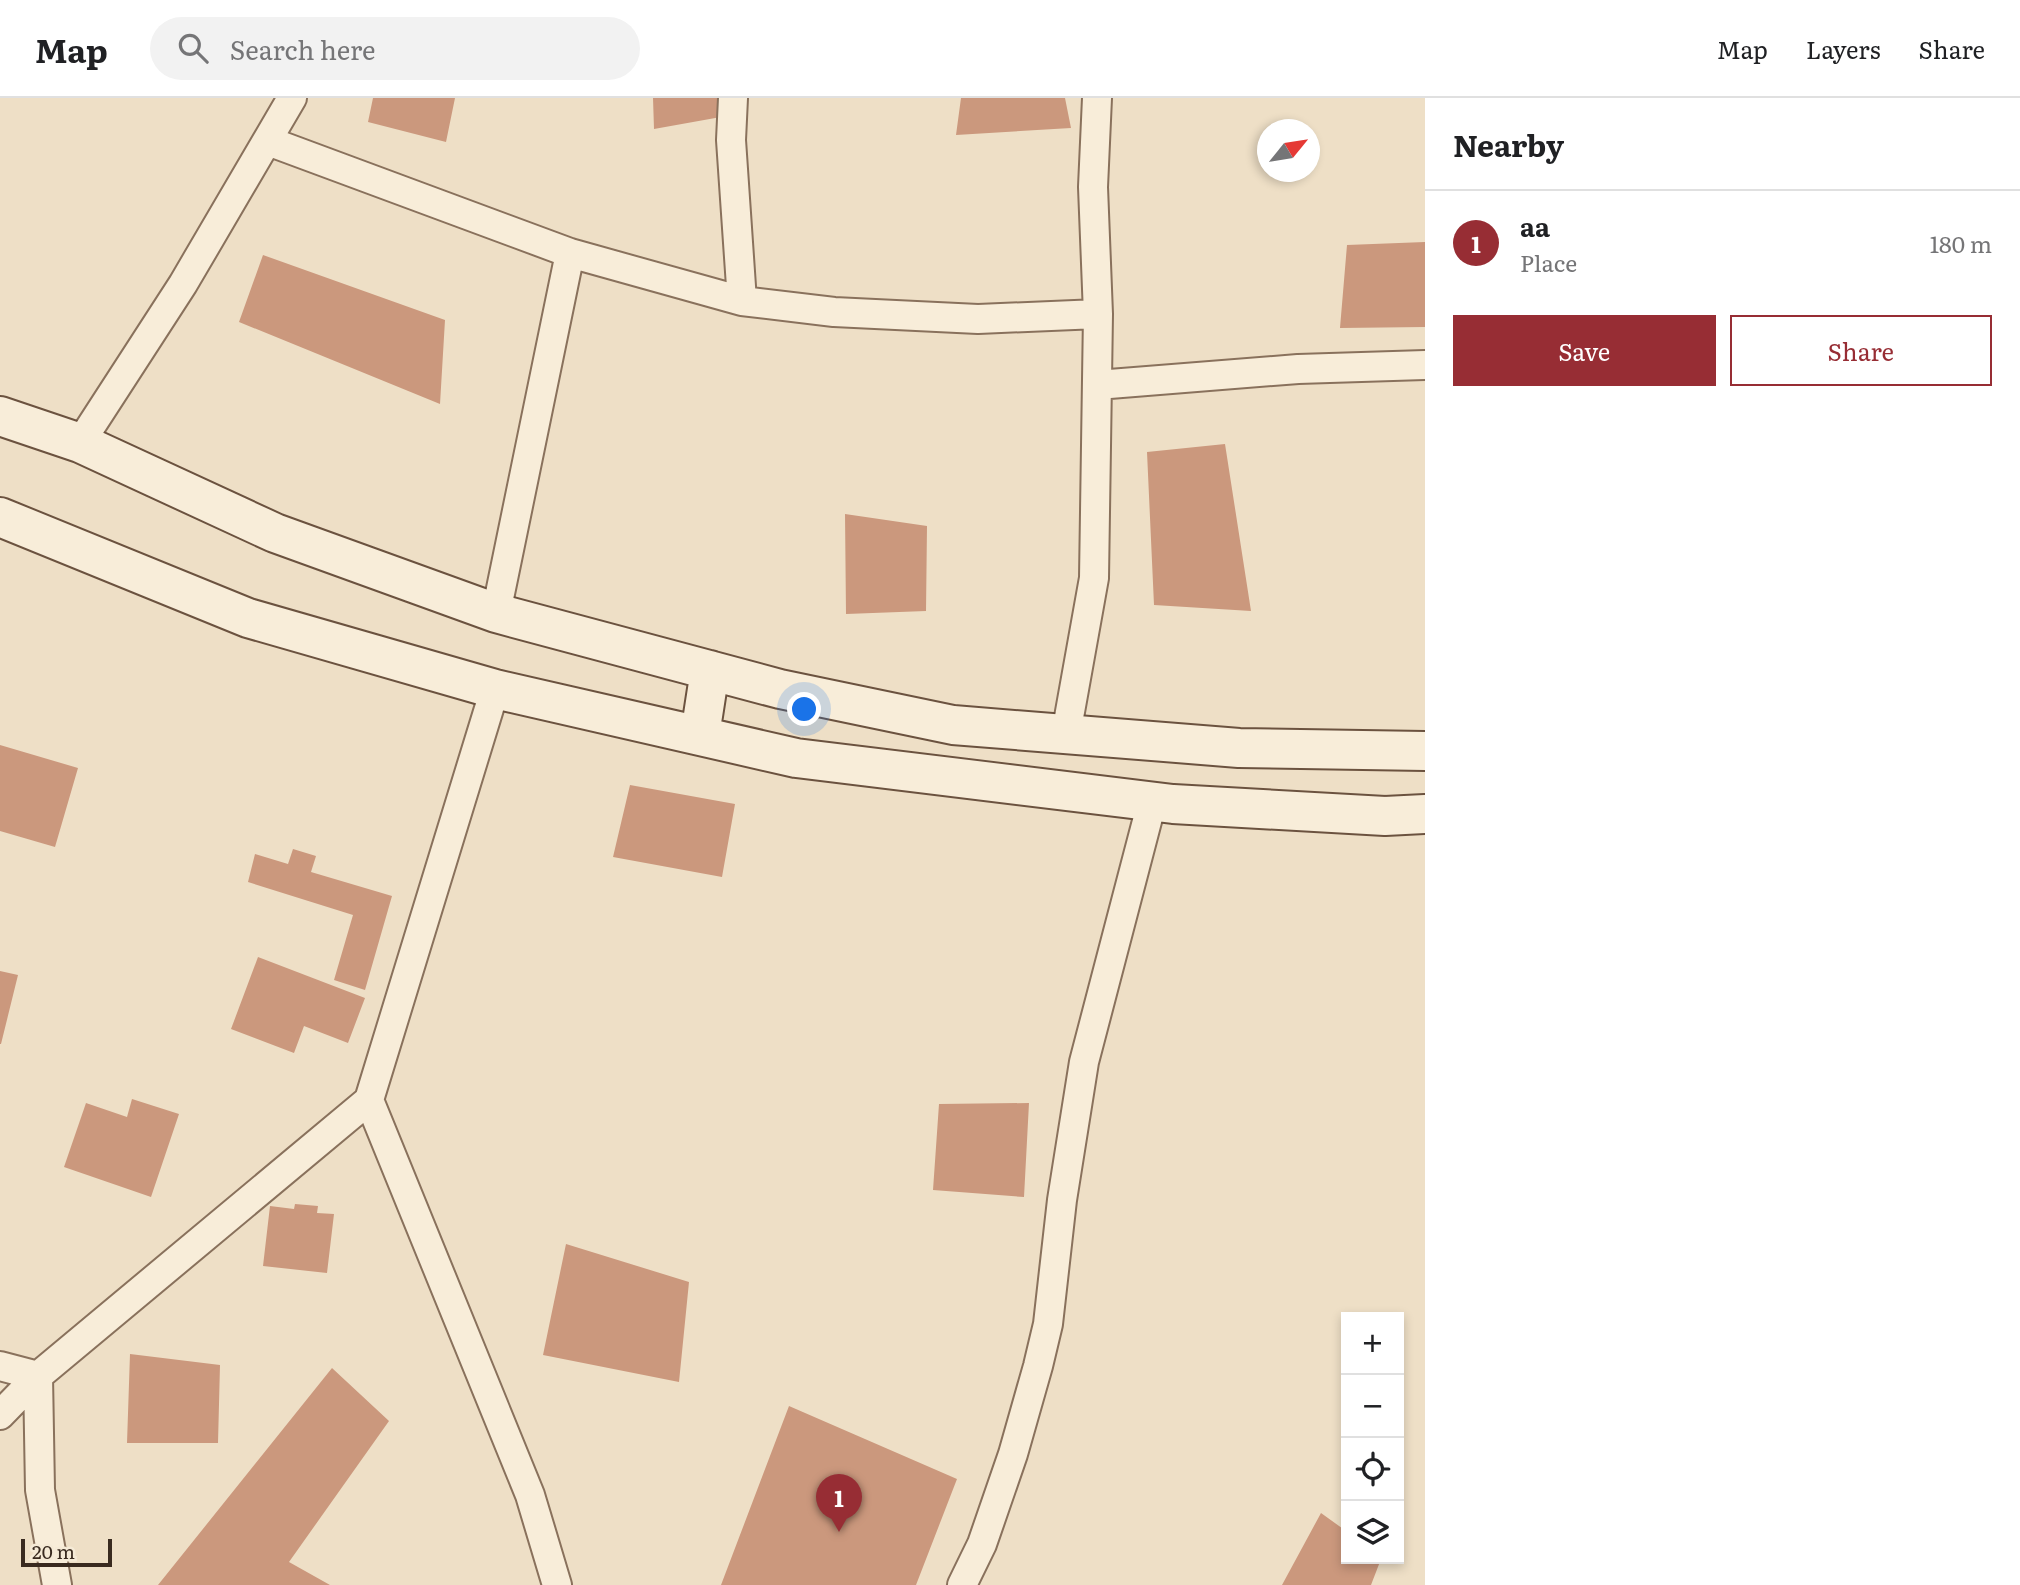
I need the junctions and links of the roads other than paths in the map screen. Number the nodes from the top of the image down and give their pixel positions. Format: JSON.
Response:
{"nodes":[{"id":1,"x":292,"y":98,"type":"edge"},
{"id":2,"x":733,"y":98,"type":"edge"},
{"id":3,"x":1097,"y":98,"type":"edge"},
{"id":4,"x":268,"y":141,"type":"junction"},
{"id":5,"x":570,"y":253,"type":"junction"},
{"id":6,"x":742,"y":301,"type":"junction"},
{"id":7,"x":1098,"y":314,"type":"junction"},
{"id":8,"x":1425,"y":365,"type":"edge"},
{"id":9,"x":1097,"y":384,"type":"junction"},
{"id":10,"x":0,"y":416,"type":"edge"},
{"id":11,"x":80,"y":443,"type":"junction"},
{"id":12,"x":4,"y":521,"type":"edge"},
{"id":13,"x":496,"y":613,"type":"junction"},
{"id":14,"x":710,"y":670,"type":"junction"},
{"id":15,"x":495,"y":689,"type":"junction"},
{"id":16,"x":1066,"y":734,"type":"junction"},
{"id":17,"x":700,"y":736,"type":"junction"},
{"id":18,"x":1425,"y":751,"type":"edge"},
{"id":19,"x":1152,"y":802,"type":"junction"},
{"id":20,"x":1425,"y":814,"type":"edge"},
{"id":21,"x":369,"y":1100,"type":"junction"},
{"id":22,"x":0,"y":1366,"type":"edge"},
{"id":23,"x":38,"y":1376,"type":"junction"},
{"id":24,"x":0,"y":1416,"type":"edge"},
{"id":25,"x":57,"y":1585,"type":"edge"},
{"id":26,"x":557,"y":1585,"type":"edge"},
{"id":27,"x":962,"y":1585,"type":"edge"}],
"edges":[{"from":1,"to":4,"type":"street"},
{"from":2,"to":6,"type":"street"},
{"from":3,"to":7,"type":"street"},
{"from":4,"to":5,"type":"street"},
{"from":4,"to":11,"type":"street"},
{"from":5,"to":6,"type":"street"},
{"from":5,"to":13,"type":"street"},
{"from":6,"to":7,"type":"street"},
{"from":7,"to":9,"type":"street"},
{"from":8,"to":9,"type":"street"},
{"from":9,"to":16,"type":"street"},
{"from":10,"to":11,"type":"main road"},
{"from":11,"to":13,"type":"main road"},
{"from":12,"to":15,"type":"main road"},
{"from":13,"to":14,"type":"main road"},
{"from":14,"to":16,"type":"main road"},
{"from":14,"to":17,"type":"main road"},
{"from":15,"to":17,"type":"main road"},
{"from":15,"to":21,"type":"street"},
{"from":16,"to":18,"type":"main road"},
{"from":17,"to":19,"type":"main road"},
{"from":19,"to":20,"type":"main road"},
{"from":19,"to":27,"type":"street"},
{"from":21,"to":23,"type":"street"},
{"from":21,"to":26,"type":"street"},
{"from":22,"to":23,"type":"street"},
{"from":23,"to":24,"type":"street"},
{"from":23,"to":25,"type":"street"}]}
